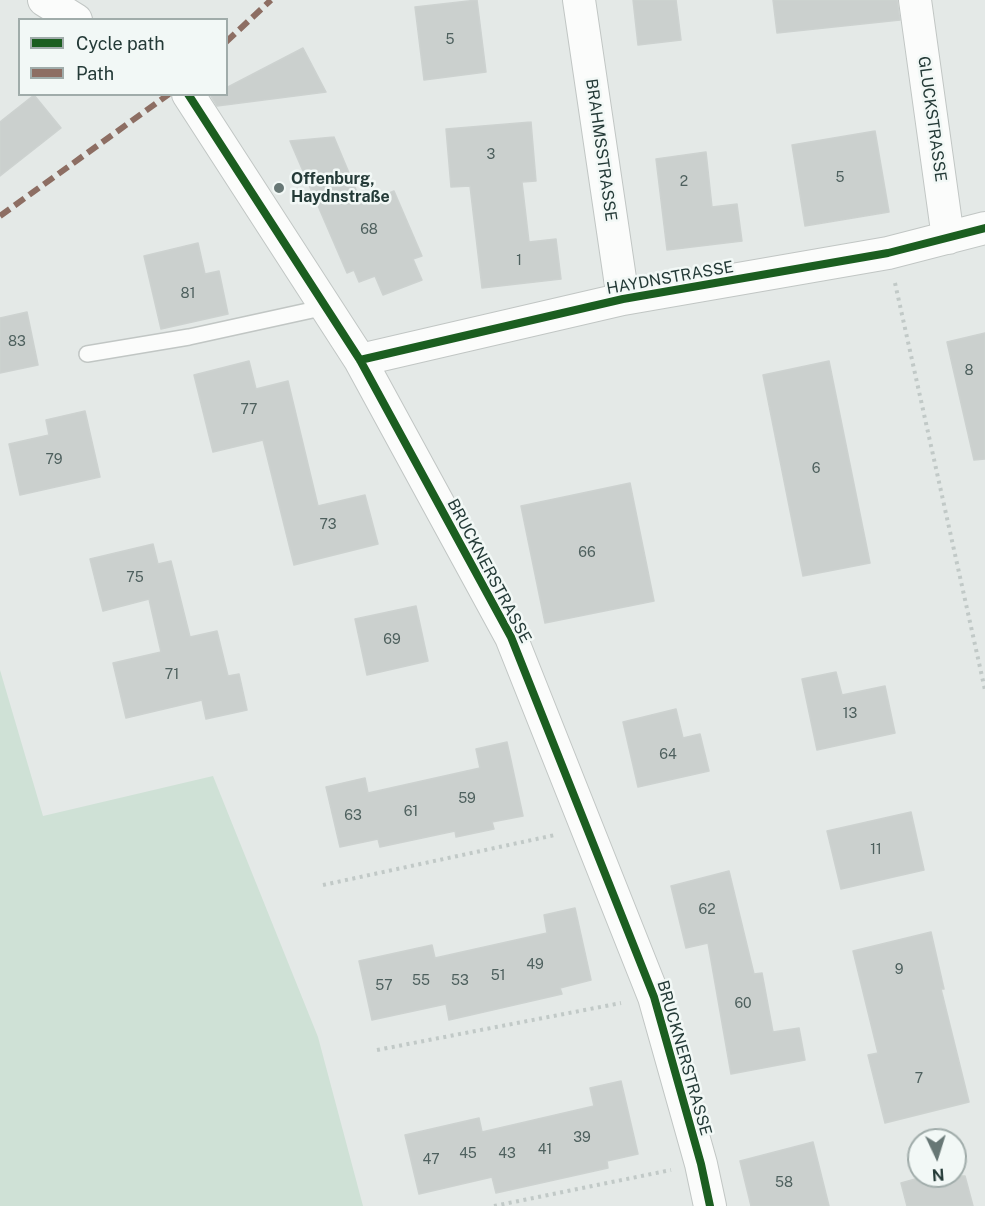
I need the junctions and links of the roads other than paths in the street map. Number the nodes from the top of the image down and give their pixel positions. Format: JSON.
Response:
{"nodes":[{"id":1,"x":44,"y":0,"type":"edge"},
{"id":2,"x":579,"y":0,"type":"edge"},
{"id":3,"x":915,"y":0,"type":"edge"},
{"id":4,"x":73,"y":18,"type":"edge"},
{"id":5,"x":189,"y":96,"type":"edge"},
{"id":6,"x":985,"y":228,"type":"edge"},
{"id":7,"x":948,"y":238,"type":"junction"},
{"id":8,"x":623,"y":300,"type":"junction"},
{"id":9,"x":326,"y":307,"type":"junction"},
{"id":10,"x":87,"y":354,"type":"dead end"},
{"id":11,"x":360,"y":360,"type":"junction"},
{"id":12,"x":710,"y":1206,"type":"edge"}],
"edges":[{"from":1,"to":4,"type":"street"},
{"from":2,"to":8,"type":"street","name":"BRAHMSSTRASSE"},
{"from":3,"to":7,"type":"street","name":"GLUCKSTRASSE"},
{"from":5,"to":9,"type":"street","name":"BRUCKNERSTRASSE"},
{"from":6,"to":7,"type":"street","name":"HAYDNSTRASSE"},
{"from":7,"to":8,"type":"street","name":"HAYDNSTRASSE"},
{"from":8,"to":11,"type":"street","name":"HAYDNSTRASSE"},
{"from":9,"to":10,"type":"lane"},
{"from":9,"to":11,"type":"street","name":"BRUCKNERSTRASSE"},
{"from":11,"to":12,"type":"street","name":"BRUCKNERSTRASSE"}]}
